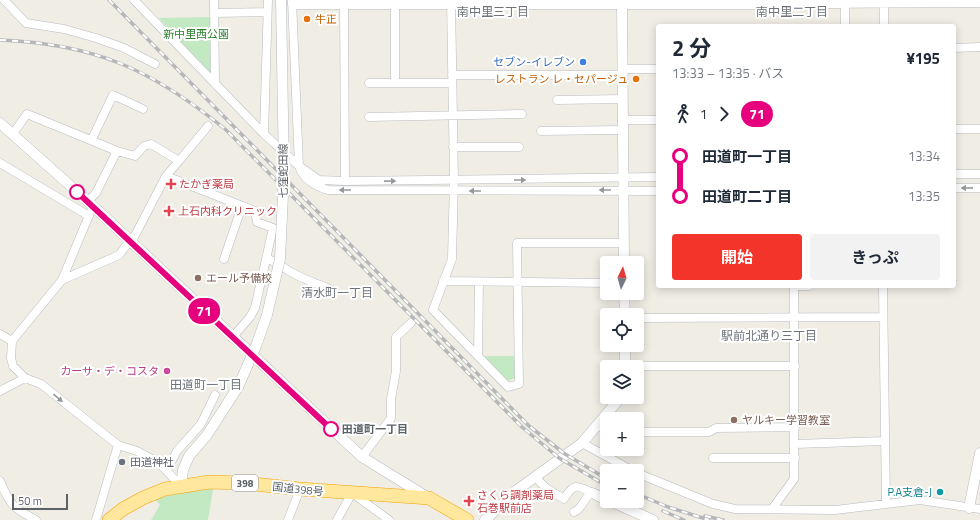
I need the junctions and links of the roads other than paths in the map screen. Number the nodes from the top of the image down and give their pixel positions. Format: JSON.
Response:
{"nodes":[{"id":1,"x":4,"y":0,"type":"edge"},
{"id":2,"x":134,"y":0,"type":"edge"},
{"id":3,"x":214,"y":0,"type":"edge"},
{"id":4,"x":268,"y":0,"type":"edge"},
{"id":5,"x":281,"y":0,"type":"edge"},
{"id":6,"x":884,"y":1,"type":"edge"},
{"id":7,"x":293,"y":2,"type":"edge"},
{"id":8,"x":344,"y":2,"type":"edge"},
{"id":9,"x":451,"y":2,"type":"edge"},
{"id":10,"x":622,"y":2,"type":"edge"},
{"id":11,"x":777,"y":2,"type":"edge"},
{"id":12,"x":389,"y":3,"type":"edge"},
{"id":13,"x":980,"y":3,"type":"edge"},
{"id":14,"x":799,"y":4,"type":"joint"},
{"id":15,"x":845,"y":5,"type":"junction"},
{"id":16,"x":267,"y":12,"type":"junction"},
{"id":17,"x":214,"y":13,"type":"junction"},
{"id":18,"x":845,"y":24,"type":"edge"},
{"id":19,"x":884,"y":24,"type":"edge"},
{"id":20,"x":980,"y":47,"type":"edge"},
{"id":21,"x":956,"y":48,"type":"edge"},
{"id":22,"x":155,"y":64,"type":"dead end"},
{"id":23,"x":656,"y":69,"type":"edge"},
{"id":24,"x":622,"y":72,"type":"junction"},
{"id":25,"x":452,"y":79,"type":"junction"},
{"id":26,"x":215,"y":82,"type":"junction"},
{"id":27,"x":369,"y":83,"type":"dead end"},
{"id":28,"x":395,"y":83,"type":"junction"},
{"id":29,"x":622,"y":99,"type":"junction"},
{"id":30,"x":556,"y":100,"type":"dead end"},
{"id":31,"x":143,"y":109,"type":"dead end"},
{"id":32,"x":522,"y":114,"type":"dead end"},
{"id":33,"x":453,"y":115,"type":"junction"},
{"id":34,"x":369,"y":117,"type":"dead end"},
{"id":35,"x":656,"y":120,"type":"edge"},
{"id":36,"x":0,"y":123,"type":"edge"},
{"id":37,"x":622,"y":125,"type":"junction"},
{"id":38,"x":208,"y":126,"type":"dead end"},
{"id":39,"x":956,"y":129,"type":"edge"},
{"id":40,"x":980,"y":129,"type":"edge"},
{"id":41,"x":541,"y":131,"type":"dead end"},
{"id":42,"x":264,"y":134,"type":"junction"},
{"id":43,"x":12,"y":135,"type":"junction"},
{"id":44,"x":92,"y":139,"type":"junction"},
{"id":45,"x":453,"y":147,"type":"junction"},
{"id":46,"x":519,"y":147,"type":"dead end"},
{"id":47,"x":117,"y":151,"type":"junction"},
{"id":48,"x":179,"y":161,"type":"junction"},
{"id":49,"x":0,"y":163,"type":"edge"},
{"id":50,"x":299,"y":166,"type":"junction"},
{"id":51,"x":956,"y":174,"type":"edge"},
{"id":52,"x":980,"y":174,"type":"edge"},
{"id":53,"x":166,"y":176,"type":"junction"},
{"id":54,"x":656,"y":177,"type":"edge"},
{"id":55,"x":623,"y":179,"type":"junction"},
{"id":56,"x":454,"y":180,"type":"junction"},
{"id":57,"x":345,"y":182,"type":"junction"},
{"id":58,"x":956,"y":188,"type":"edge"},
{"id":59,"x":980,"y":188,"type":"edge"},
{"id":60,"x":623,"y":190,"type":"junction"},
{"id":61,"x":453,"y":191,"type":"junction"},
{"id":62,"x":656,"y":191,"type":"edge"},
{"id":63,"x":90,"y":204,"type":"junction"},
{"id":64,"x":242,"y":206,"type":"junction"},
{"id":65,"x":89,"y":216,"type":"junction"},
{"id":66,"x":130,"y":242,"type":"junction"},
{"id":67,"x":624,"y":243,"type":"junction"},
{"id":68,"x":624,"y":256,"type":"edge"},
{"id":69,"x":224,"y":259,"type":"dead end"},
{"id":70,"x":267,"y":259,"type":"junction"},
{"id":71,"x":62,"y":280,"type":"junction"},
{"id":72,"x":443,"y":281,"type":"junction"},
{"id":73,"x":478,"y":282,"type":"junction"},
{"id":74,"x":600,"y":282,"type":"edge"},
{"id":75,"x":518,"y":283,"type":"junction"},
{"id":76,"x":794,"y":288,"type":"edge"},
{"id":77,"x":883,"y":288,"type":"edge"},
{"id":78,"x":332,"y":290,"type":"dead end"},
{"id":79,"x":794,"y":317,"type":"junction"},
{"id":80,"x":883,"y":317,"type":"junction"},
{"id":81,"x":644,"y":318,"type":"edge"},
{"id":82,"x":411,"y":323,"type":"dead end"},
{"id":83,"x":0,"y":334,"type":"edge"},
{"id":84,"x":232,"y":338,"type":"junction"},
{"id":85,"x":12,"y":341,"type":"junction"},
{"id":86,"x":478,"y":355,"type":"junction"},
{"id":87,"x":795,"y":366,"type":"junction"},
{"id":88,"x":644,"y":367,"type":"edge"},
{"id":89,"x":25,"y":378,"type":"junction"},
{"id":90,"x":0,"y":391,"type":"edge"},
{"id":91,"x":214,"y":395,"type":"dead end"},
{"id":92,"x":615,"y":404,"type":"edge"},
{"id":93,"x":596,"y":425,"type":"junction"},
{"id":94,"x":600,"y":427,"type":"edge"},
{"id":95,"x":795,"y":427,"type":"junction"},
{"id":96,"x":644,"y":432,"type":"edge"},
{"id":97,"x":885,"y":441,"type":"junction"},
{"id":98,"x":582,"y":443,"type":"junction"},
{"id":99,"x":795,"y":444,"type":"junction"},
{"id":100,"x":118,"y":446,"type":"junction"},
{"id":101,"x":980,"y":453,"type":"edge"},
{"id":102,"x":362,"y":457,"type":"junction"},
{"id":103,"x":713,"y":458,"type":"dead end"},
{"id":104,"x":795,"y":458,"type":"junction"},
{"id":105,"x":620,"y":464,"type":"edge"},
{"id":106,"x":167,"y":470,"type":"junction"},
{"id":107,"x":644,"y":476,"type":"edge"},
{"id":108,"x":535,"y":477,"type":"junction"},
{"id":109,"x":0,"y":481,"type":"edge"},
{"id":110,"x":400,"y":482,"type":"junction"},
{"id":111,"x":181,"y":486,"type":"junction"},
{"id":112,"x":300,"y":489,"type":"junction"},
{"id":113,"x":352,"y":493,"type":"junction"},
{"id":114,"x":592,"y":493,"type":"junction"},
{"id":115,"x":388,"y":496,"type":"junction"},
{"id":116,"x":600,"y":496,"type":"edge"},
{"id":117,"x":429,"y":498,"type":"junction"},
{"id":118,"x":886,"y":504,"type":"junction"},
{"id":119,"x":626,"y":508,"type":"edge"},
{"id":120,"x":968,"y":508,"type":"junction"},
{"id":121,"x":772,"y":509,"type":"junction"},
{"id":122,"x":980,"y":510,"type":"edge"},
{"id":123,"x":574,"y":512,"type":"dead end"},
{"id":124,"x":460,"y":518,"type":"edge"},
{"id":125,"x":36,"y":520,"type":"edge"},
{"id":126,"x":96,"y":520,"type":"edge"},
{"id":127,"x":109,"y":520,"type":"edge"},
{"id":128,"x":288,"y":520,"type":"edge"},
{"id":129,"x":337,"y":520,"type":"edge"},
{"id":130,"x":390,"y":520,"type":"edge"},
{"id":131,"x":485,"y":520,"type":"edge"},
{"id":132,"x":652,"y":520,"type":"edge"}],
"edges":[{"from":1,"to":22,"type":"street"},
{"from":2,"to":26,"type":"street"},
{"from":3,"to":17,"type":"street"},
{"from":4,"to":16,"type":"street"},
{"from":5,"to":111,"type":"street","name":"七窪蛇田線","bridge":true},
{"from":6,"to":13,"type":"street"},
{"from":6,"to":15,"type":"street"},
{"from":6,"to":19,"type":"street"},
{"from":7,"to":8,"type":"street"},
{"from":7,"to":50,"type":"street"},
{"from":8,"to":12,"type":"street"},
{"from":8,"to":57,"type":"street"},
{"from":9,"to":10,"type":"street"},
{"from":9,"to":12,"type":"street"},
{"from":9,"to":25,"type":"street"},
{"from":10,"to":11,"type":"street"},
{"from":10,"to":24,"type":"street"},
{"from":11,"to":14,"type":"street"},
{"from":12,"to":28,"type":"street"},
{"from":14,"to":15,"type":"street"},
{"from":15,"to":18,"type":"street"},
{"from":16,"to":17,"type":"street"},
{"from":16,"to":42,"type":"street"},
{"from":17,"to":26,"type":"street"},
{"from":20,"to":21,"type":"street"},
{"from":23,"to":24,"type":"street"},
{"from":24,"to":25,"type":"street"},
{"from":24,"to":29,"type":"street"},
{"from":25,"to":28,"type":"street"},
{"from":25,"to":33,"type":"street"},
{"from":26,"to":42,"type":"street"},
{"from":27,"to":28,"type":"street"},
{"from":29,"to":30,"type":"street"},
{"from":29,"to":37,"type":"street"},
{"from":31,"to":44,"type":"street"},
{"from":32,"to":33,"type":"street"},
{"from":33,"to":34,"type":"street"},
{"from":33,"to":45,"type":"street"},
{"from":35,"to":37,"type":"street"},
{"from":36,"to":43,"type":"street"},
{"from":37,"to":41,"type":"street"},
{"from":37,"to":55,"type":"street"},
{"from":38,"to":48,"type":"street"},
{"from":39,"to":40,"type":"street"},
{"from":42,"to":50,"type":"street"},
{"from":43,"to":44,"type":"street"},
{"from":43,"to":63,"type":"street"},
{"from":44,"to":47,"type":"street"},
{"from":45,"to":46,"type":"street"},
{"from":45,"to":56,"type":"street"},
{"from":47,"to":48,"type":"street"},
{"from":47,"to":63,"type":"street"},
{"from":48,"to":53,"type":"street"},
{"from":49,"to":65,"type":"street"},
{"from":50,"to":57,"type":"street"},
{"from":61,"to":50,"type":"street","one_way":true},
{"from":51,"to":52,"type":"street"},
{"from":53,"to":64,"type":"street"},
{"from":53,"to":66,"type":"street"},
{"from":54,"to":55,"type":"street"},
{"from":56,"to":55,"type":"street","one_way":true},
{"from":55,"to":60,"type":"street"},
{"from":57,"to":56,"type":"street","one_way":true},
{"from":56,"to":61,"type":"street"},
{"from":59,"to":58,"type":"street","one_way":true},
{"from":60,"to":61,"type":"street","one_way":true},
{"from":60,"to":62,"type":"street"},
{"from":60,"to":67,"type":"street"},
{"from":61,"to":72,"type":"street"},
{"from":63,"to":65,"type":"street"},
{"from":63,"to":66,"type":"street"},
{"from":64,"to":69,"type":"street"},
{"from":64,"to":70,"type":"street"},
{"from":65,"to":71,"type":"street"},
{"from":66,"to":71,"type":"street"},
{"from":66,"to":84,"type":"street"},
{"from":67,"to":68,"type":"street"},
{"from":67,"to":75,"type":"street"},
{"from":70,"to":78,"type":"street"},
{"from":70,"to":84,"type":"street"},
{"from":71,"to":85,"type":"street"},
{"from":72,"to":73,"type":"street"},
{"from":72,"to":86,"type":"street"},
{"from":73,"to":75,"type":"street"},
{"from":73,"to":86,"type":"street"},
{"from":74,"to":75,"type":"street"},
{"from":75,"to":86,"type":"street"},
{"from":76,"to":79,"type":"street"},
{"from":77,"to":80,"type":"street"},
{"from":79,"to":80,"type":"street"},
{"from":79,"to":81,"type":"street"},
{"from":79,"to":87,"type":"street"},
{"from":80,"to":97,"type":"street"},
{"from":82,"to":102,"type":"street"},
{"from":83,"to":85,"type":"street"},
{"from":84,"to":102,"type":"street"},
{"from":85,"to":89,"type":"street"},
{"from":87,"to":88,"type":"street"},
{"from":87,"to":95,"type":"street"},
{"from":89,"to":90,"type":"street"},
{"from":89,"to":100,"type":"street","one_way":true},
{"from":91,"to":106,"type":"street"},
{"from":92,"to":93,"type":"street"},
{"from":93,"to":94,"type":"street"},
{"from":93,"to":98,"type":"street"},
{"from":95,"to":96,"type":"street"},
{"from":95,"to":99,"type":"street"},
{"from":97,"to":99,"type":"street"},
{"from":97,"to":118,"type":"street"},
{"from":98,"to":105,"type":"street"},
{"from":98,"to":108,"type":"street"},
{"from":99,"to":104,"type":"street"},
{"from":100,"to":106,"type":"street"},
{"from":100,"to":126,"type":"street"},
{"from":101,"to":120,"type":"street"},
{"from":102,"to":110,"type":"street"},
{"from":103,"to":104,"type":"street"},
{"from":104,"to":121,"type":"street"},
{"from":106,"to":111,"type":"street"},
{"from":107,"to":121,"type":"street"},
{"from":108,"to":114,"type":"street"},
{"from":108,"to":131,"type":"street"},
{"from":109,"to":125,"type":"street"},
{"from":110,"to":115,"type":"street"},
{"from":110,"to":117,"type":"street"},
{"from":111,"to":112,"type":"highway","name":"国道398号","number":"398"},
{"from":111,"to":127,"type":"highway","name":"国道398号","number":"398"},
{"from":112,"to":113,"type":"highway","name":"国道398号","number":"398"},
{"from":112,"to":128,"type":"street"},
{"from":113,"to":115,"type":"highway","name":"国道398号","number":"398"},
{"from":113,"to":129,"type":"street"},
{"from":113,"to":130,"type":"street"},
{"from":114,"to":116,"type":"street"},
{"from":114,"to":123,"type":"street"},
{"from":115,"to":117,"type":"highway","name":"国道398号","number":"398"},
{"from":117,"to":124,"type":"highway","name":"国道398号","number":"398"},
{"from":118,"to":120,"type":"street"},
{"from":118,"to":121,"type":"street"},
{"from":119,"to":132,"type":"street"},
{"from":120,"to":122,"type":"street"}]}
